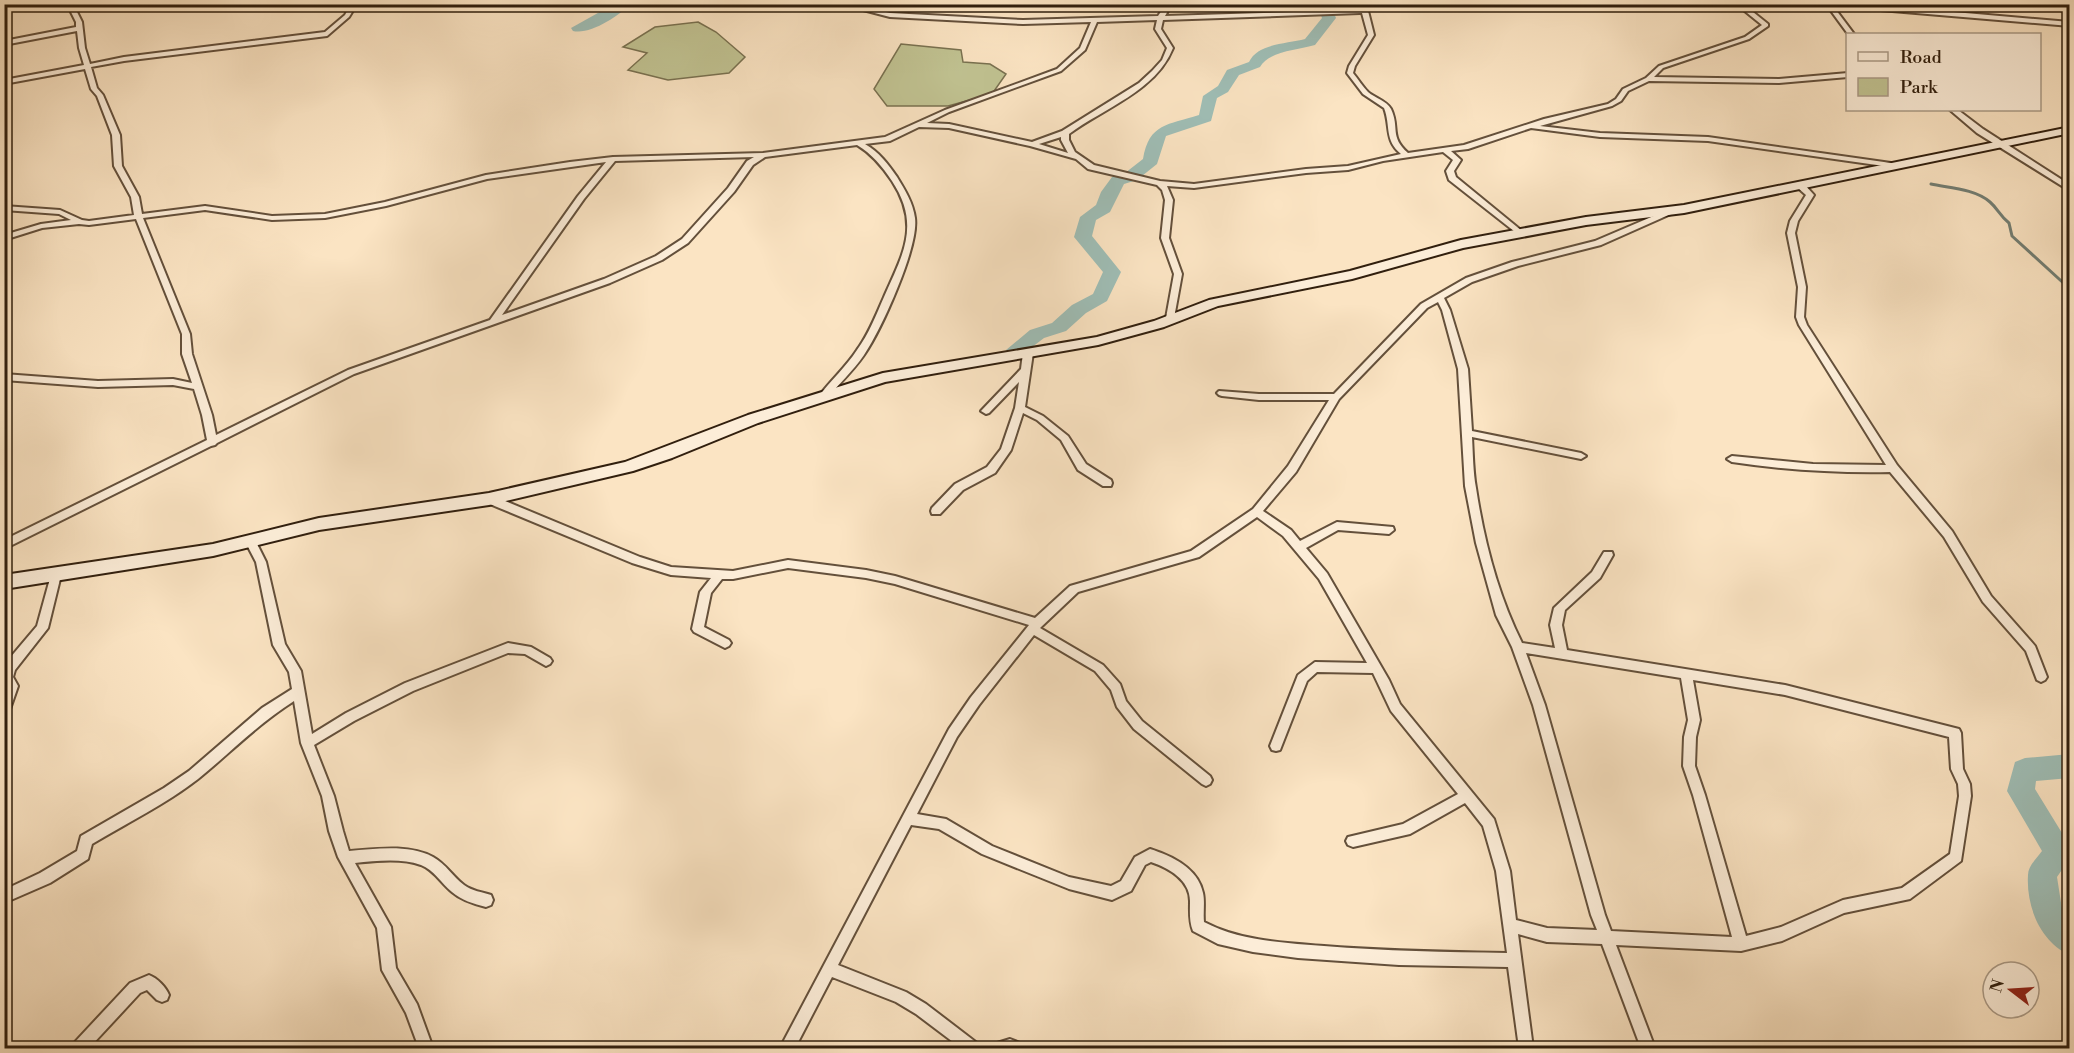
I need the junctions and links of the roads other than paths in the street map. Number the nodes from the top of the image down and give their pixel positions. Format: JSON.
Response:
{"nodes":[{"id":1,"x":70,"y":4,"type":"edge"},
{"id":2,"x":354,"y":4,"type":"edge"},
{"id":3,"x":843,"y":4,"type":"edge"},
{"id":4,"x":1169,"y":4,"type":"edge"},
{"id":5,"x":1382,"y":4,"type":"edge"},
{"id":6,"x":1738,"y":4,"type":"edge"},
{"id":7,"x":1828,"y":4,"type":"edge"},
{"id":8,"x":1834,"y":4,"type":"edge"},
{"id":9,"x":2051,"y":4,"type":"edge"},
{"id":10,"x":2070,"y":10,"type":"edge"},
{"id":11,"x":1365,"y":11,"type":"junction"},
{"id":12,"x":1161,"y":17,"type":"junction"},
{"id":13,"x":1094,"y":21,"type":"junction"},
{"id":14,"x":2070,"y":24,"type":"edge"},
{"id":15,"x":80,"y":28,"type":"junction"},
{"id":16,"x":1850,"y":33,"type":"edge"},
{"id":17,"x":4,"y":43,"type":"edge"},
{"id":18,"x":88,"y":65,"type":"junction"},
{"id":19,"x":1846,"y":75,"type":"edge"},
{"id":20,"x":1648,"y":79,"type":"junction"},
{"id":21,"x":4,"y":82,"type":"edge"},
{"id":22,"x":1955,"y":111,"type":"edge"},
{"id":23,"x":919,"y":125,"type":"junction"},
{"id":24,"x":1533,"y":127,"type":"junction"},
{"id":25,"x":2070,"y":130,"type":"edge"},
{"id":26,"x":1065,"y":133,"type":"junction"},
{"id":27,"x":860,"y":144,"type":"junction"},
{"id":28,"x":1032,"y":144,"type":"junction"},
{"id":29,"x":2002,"y":144,"type":"junction"},
{"id":30,"x":1446,"y":150,"type":"junction"},
{"id":31,"x":1406,"y":154,"type":"junction"},
{"id":32,"x":763,"y":155,"type":"junction"},
{"id":33,"x":1075,"y":157,"type":"junction"},
{"id":34,"x":613,"y":159,"type":"junction"},
{"id":35,"x":1898,"y":166,"type":"junction"},
{"id":36,"x":1160,"y":183,"type":"junction"},
{"id":37,"x":1194,"y":186,"type":"junction"},
{"id":38,"x":1801,"y":186,"type":"junction"},
{"id":39,"x":2070,"y":189,"type":"edge"},
{"id":40,"x":1169,"y":200,"type":"junction"},
{"id":41,"x":4,"y":208,"type":"edge"},
{"id":42,"x":1670,"y":211,"type":"junction"},
{"id":43,"x":139,"y":218,"type":"junction"},
{"id":44,"x":76,"y":222,"type":"junction"},
{"id":45,"x":1519,"y":232,"type":"junction"},
{"id":46,"x":4,"y":238,"type":"edge"},
{"id":47,"x":1439,"y":296,"type":"junction"},
{"id":48,"x":1170,"y":318,"type":"junction"},
{"id":49,"x":493,"y":320,"type":"junction"},
{"id":50,"x":1028,"y":353,"type":"junction"},
{"id":51,"x":1024,"y":371,"type":"junction"},
{"id":52,"x":4,"y":377,"type":"edge"},
{"id":53,"x":198,"y":387,"type":"junction"},
{"id":54,"x":1222,"y":393,"type":"dead end"},
{"id":55,"x":1336,"y":397,"type":"junction"},
{"id":56,"x":822,"y":398,"type":"junction"},
{"id":57,"x":1020,"y":408,"type":"junction"},
{"id":58,"x":986,"y":411,"type":"dead end"},
{"id":59,"x":1467,"y":433,"type":"junction"},
{"id":60,"x":212,"y":443,"type":"junction"},
{"id":61,"x":1581,"y":456,"type":"dead end"},
{"id":62,"x":1732,"y":459,"type":"dead end"},
{"id":63,"x":1893,"y":468,"type":"junction"},
{"id":64,"x":1107,"y":483,"type":"dead end"},
{"id":65,"x":489,"y":499,"type":"junction"},
{"id":66,"x":936,"y":511,"type":"dead end"},
{"id":67,"x":1257,"y":512,"type":"junction"},
{"id":68,"x":1389,"y":530,"type":"dead end"},
{"id":69,"x":250,"y":541,"type":"junction"},
{"id":70,"x":4,"y":545,"type":"edge"},
{"id":71,"x":1299,"y":547,"type":"junction"},
{"id":72,"x":1608,"y":555,"type":"dead end"},
{"id":73,"x":56,"y":575,"type":"junction"},
{"id":74,"x":718,"y":576,"type":"junction"},
{"id":75,"x":4,"y":582,"type":"edge"},
{"id":76,"x":1035,"y":626,"type":"junction"},
{"id":77,"x":725,"y":643,"type":"dead end"},
{"id":78,"x":1518,"y":647,"type":"junction"},
{"id":79,"x":1562,"y":655,"type":"junction"},
{"id":80,"x":546,"y":661,"type":"dead end"},
{"id":81,"x":1376,"y":668,"type":"junction"},
{"id":82,"x":1686,"y":675,"type":"junction"},
{"id":83,"x":2041,"y":677,"type":"dead end"},
{"id":84,"x":296,"y":693,"type":"junction"},
{"id":85,"x":4,"y":709,"type":"edge"},
{"id":86,"x":307,"y":743,"type":"junction"},
{"id":87,"x":1276,"y":746,"type":"dead end"},
{"id":88,"x":1206,"y":780,"type":"dead end"},
{"id":89,"x":1467,"y":796,"type":"junction"},
{"id":90,"x":910,"y":819,"type":"junction"},
{"id":91,"x":1353,"y":841,"type":"dead end"},
{"id":92,"x":345,"y":857,"type":"junction"},
{"id":93,"x":4,"y":897,"type":"edge"},
{"id":94,"x":486,"y":900,"type":"dead end"},
{"id":95,"x":1510,"y":925,"type":"junction"},
{"id":96,"x":1607,"y":938,"type":"junction"},
{"id":97,"x":1741,"y":945,"type":"junction"},
{"id":98,"x":1515,"y":960,"type":"junction"},
{"id":99,"x":829,"y":969,"type":"junction"},
{"id":100,"x":162,"y":995,"type":"dead end"},
{"id":101,"x":79,"y":1048,"type":"edge"},
{"id":102,"x":426,"y":1048,"type":"edge"},
{"id":103,"x":787,"y":1048,"type":"edge"},
{"id":104,"x":972,"y":1048,"type":"edge"},
{"id":105,"x":1002,"y":1048,"type":"edge"},
{"id":106,"x":1015,"y":1048,"type":"edge"},
{"id":107,"x":1526,"y":1048,"type":"edge"},
{"id":108,"x":1648,"y":1048,"type":"edge"}],
"edges":[{"from":1,"to":15,"type":"street"},
{"from":2,"to":18,"type":"street"},
{"from":3,"to":13,"type":"street"},
{"from":4,"to":12,"type":"street"},
{"from":5,"to":11,"type":"street"},
{"from":6,"to":20,"type":"street"},
{"from":7,"to":16,"type":"street"},
{"from":8,"to":14,"type":"street"},
{"from":9,"to":10,"type":"street"},
{"from":11,"to":12,"type":"street"},
{"from":11,"to":31,"type":"street"},
{"from":12,"to":13,"type":"street"},
{"from":12,"to":26,"type":"street"},
{"from":13,"to":23,"type":"street"},
{"from":15,"to":17,"type":"street"},
{"from":15,"to":18,"type":"street"},
{"from":18,"to":21,"type":"street"},
{"from":18,"to":43,"type":"street"},
{"from":19,"to":20,"type":"street"},
{"from":20,"to":24,"type":"street"},
{"from":22,"to":29,"type":"street"},
{"from":23,"to":27,"type":"street"},
{"from":23,"to":28,"type":"street"},
{"from":24,"to":30,"type":"street"},
{"from":24,"to":35,"type":"street"},
{"from":25,"to":29,"type":"street"},
{"from":26,"to":28,"type":"street"},
{"from":26,"to":33,"type":"street"},
{"from":27,"to":32,"type":"street"},
{"from":27,"to":56,"type":"street"},
{"from":28,"to":33,"type":"street"},
{"from":29,"to":35,"type":"street"},
{"from":29,"to":39,"type":"street"},
{"from":30,"to":31,"type":"street"},
{"from":30,"to":45,"type":"street"},
{"from":31,"to":37,"type":"street"},
{"from":32,"to":34,"type":"street"},
{"from":32,"to":49,"type":"street"},
{"from":33,"to":36,"type":"street"},
{"from":34,"to":43,"type":"street"},
{"from":34,"to":49,"type":"street"},
{"from":35,"to":38,"type":"street"},
{"from":36,"to":37,"type":"street"},
{"from":36,"to":40,"type":"street"},
{"from":37,"to":40,"type":"street"},
{"from":38,"to":42,"type":"street"},
{"from":38,"to":63,"type":"street"},
{"from":40,"to":48,"type":"street"},
{"from":41,"to":44,"type":"street"},
{"from":42,"to":45,"type":"street"},
{"from":42,"to":47,"type":"street"},
{"from":43,"to":44,"type":"street"},
{"from":43,"to":53,"type":"street"},
{"from":44,"to":46,"type":"street"},
{"from":45,"to":48,"type":"street"},
{"from":47,"to":55,"type":"street"},
{"from":47,"to":59,"type":"street"},
{"from":48,"to":50,"type":"street"},
{"from":49,"to":60,"type":"street"},
{"from":50,"to":51,"type":"street"},
{"from":50,"to":56,"type":"street"},
{"from":51,"to":57,"type":"street"},
{"from":51,"to":58,"type":"street"},
{"from":52,"to":53,"type":"street"},
{"from":53,"to":60,"type":"street"},
{"from":54,"to":55,"type":"street"},
{"from":55,"to":67,"type":"street"},
{"from":56,"to":65,"type":"street"},
{"from":57,"to":64,"type":"street"},
{"from":57,"to":66,"type":"street"},
{"from":59,"to":61,"type":"street"},
{"from":59,"to":78,"type":"street"},
{"from":60,"to":70,"type":"street"},
{"from":62,"to":63,"type":"street"},
{"from":63,"to":83,"type":"street"},
{"from":65,"to":69,"type":"street"},
{"from":65,"to":74,"type":"street"},
{"from":67,"to":71,"type":"street"},
{"from":67,"to":76,"type":"street"},
{"from":68,"to":71,"type":"street"},
{"from":69,"to":73,"type":"street"},
{"from":69,"to":84,"type":"street"},
{"from":71,"to":81,"type":"street"},
{"from":72,"to":79,"type":"street"},
{"from":73,"to":75,"type":"street"},
{"from":73,"to":85,"type":"street"},
{"from":74,"to":76,"type":"street"},
{"from":74,"to":77,"type":"street"},
{"from":76,"to":88,"type":"street"},
{"from":76,"to":90,"type":"street"},
{"from":78,"to":79,"type":"street"},
{"from":78,"to":96,"type":"street"},
{"from":79,"to":82,"type":"street"},
{"from":80,"to":86,"type":"street"},
{"from":81,"to":87,"type":"street"},
{"from":81,"to":89,"type":"street"},
{"from":82,"to":97,"type":"street"},
{"from":82,"to":97,"type":"street"},
{"from":84,"to":86,"type":"street"},
{"from":84,"to":93,"type":"street"},
{"from":86,"to":92,"type":"street"},
{"from":89,"to":91,"type":"street"},
{"from":89,"to":95,"type":"street"},
{"from":90,"to":98,"type":"street"},
{"from":90,"to":99,"type":"street"},
{"from":92,"to":94,"type":"street"},
{"from":92,"to":102,"type":"street"},
{"from":95,"to":96,"type":"street"},
{"from":95,"to":98,"type":"street"},
{"from":96,"to":97,"type":"street"},
{"from":96,"to":108,"type":"street"},
{"from":98,"to":107,"type":"street"},
{"from":99,"to":103,"type":"street"},
{"from":99,"to":104,"type":"street"},
{"from":100,"to":101,"type":"street"},
{"from":105,"to":106,"type":"street"}]}
